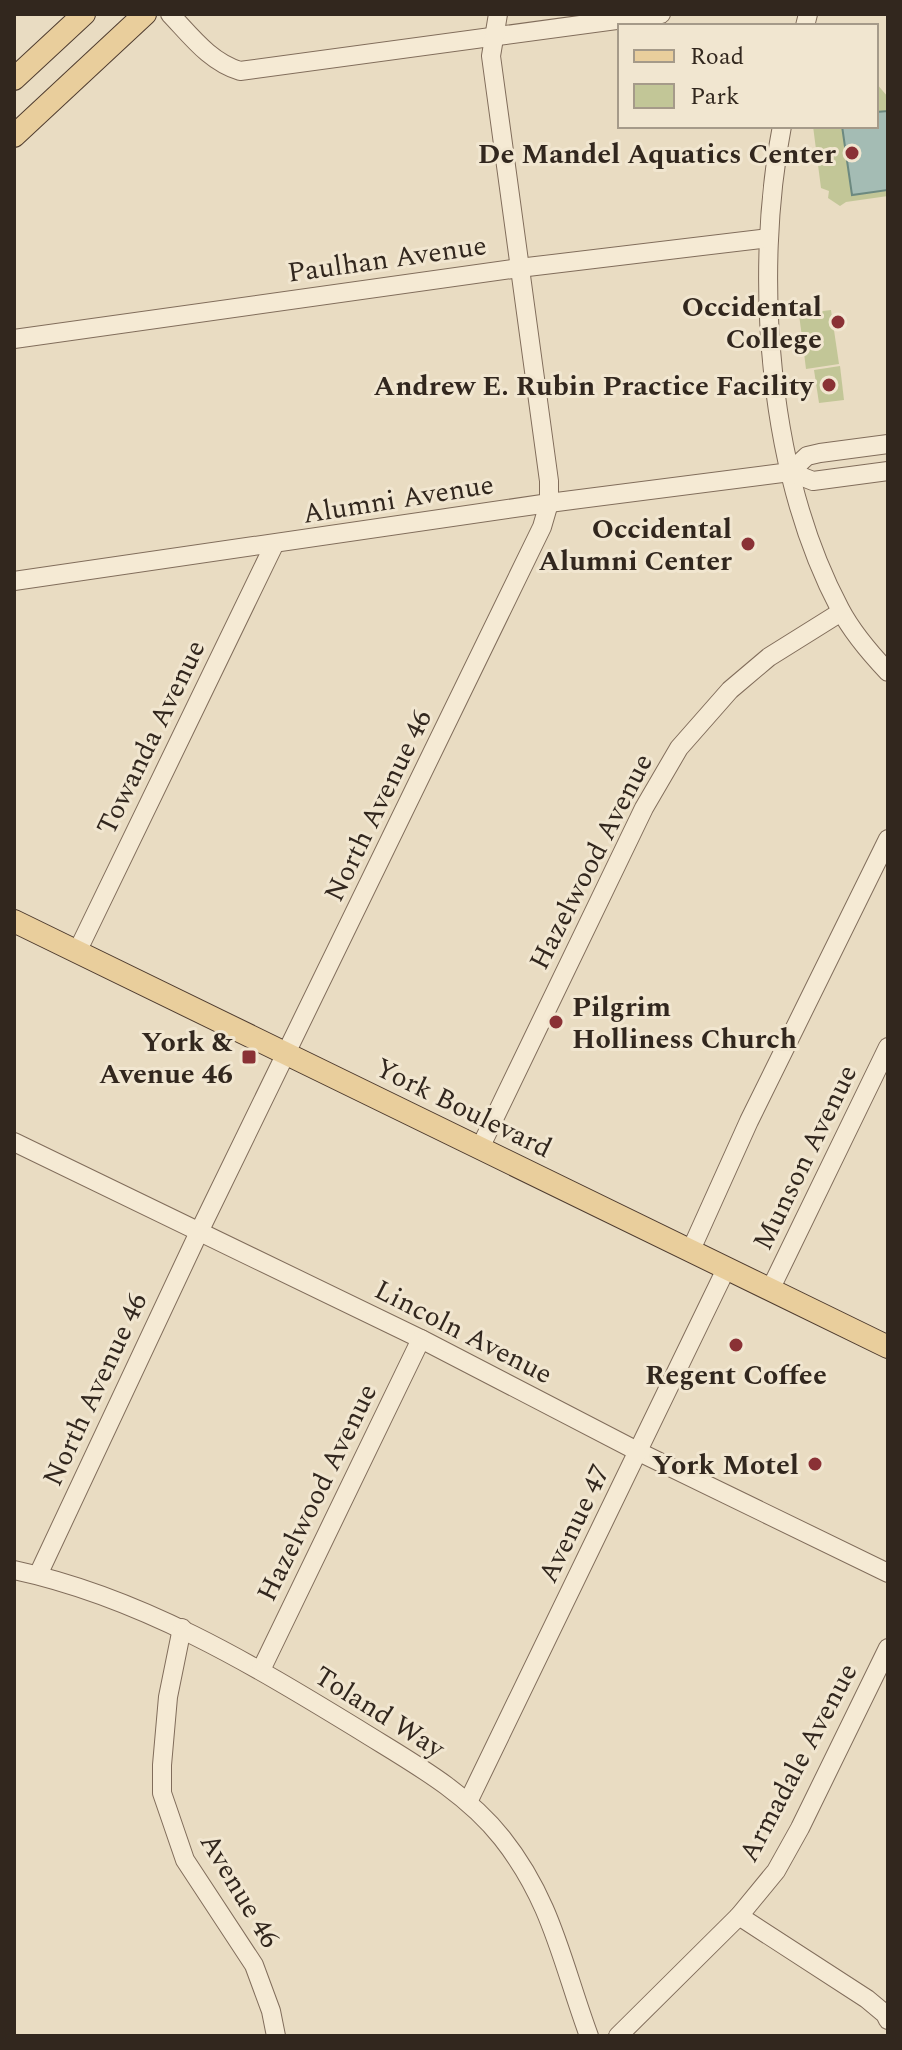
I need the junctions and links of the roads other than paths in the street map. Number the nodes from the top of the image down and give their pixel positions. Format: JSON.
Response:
{"nodes":[{"id":1,"x":84,"y":14,"type":"edge"},
{"id":2,"x":145,"y":14,"type":"edge"},
{"id":3,"x":170,"y":14,"type":"edge"},
{"id":4,"x":498,"y":14,"type":"edge"},
{"id":5,"x":661,"y":14,"type":"edge"},
{"id":6,"x":493,"y":37,"type":"junction"},
{"id":7,"x":14,"y":79,"type":"edge"},
{"id":8,"x":782,"y":128,"type":"edge"},
{"id":9,"x":14,"y":136,"type":"edge"},
{"id":10,"x":769,"y":238,"type":"junction"},
{"id":11,"x":519,"y":268,"type":"junction"},
{"id":12,"x":14,"y":339,"type":"edge"},
{"id":13,"x":888,"y":444,"type":"edge"},
{"id":14,"x":888,"y":471,"type":"edge"},
{"id":15,"x":790,"y":472,"type":"junction"},
{"id":16,"x":549,"y":503,"type":"junction"},
{"id":17,"x":274,"y":545,"type":"junction"},
{"id":18,"x":14,"y":581,"type":"edge"},
{"id":19,"x":841,"y":612,"type":"junction"},
{"id":20,"x":888,"y":672,"type":"edge"},
{"id":21,"x":888,"y":839,"type":"edge"},
{"id":22,"x":14,"y":921,"type":"edge"},
{"id":23,"x":77,"y":952,"type":"junction"},
{"id":24,"x":888,"y":1047,"type":"edge"},
{"id":25,"x":288,"y":1055,"type":"junction"},
{"id":26,"x":14,"y":1142,"type":"edge"},
{"id":27,"x":480,"y":1148,"type":"junction"},
{"id":28,"x":199,"y":1232,"type":"junction"},
{"id":29,"x":690,"y":1252,"type":"junction"},
{"id":30,"x":726,"y":1269,"type":"junction"},
{"id":31,"x":770,"y":1290,"type":"junction"},
{"id":32,"x":421,"y":1339,"type":"junction"},
{"id":33,"x":888,"y":1347,"type":"edge"},
{"id":34,"x":639,"y":1452,"type":"junction"},
{"id":35,"x":14,"y":1570,"type":"edge"},
{"id":36,"x":888,"y":1573,"type":"edge"},
{"id":37,"x":38,"y":1575,"type":"junction"},
{"id":38,"x":182,"y":1628,"type":"junction"},
{"id":39,"x":888,"y":1648,"type":"edge"},
{"id":40,"x":261,"y":1670,"type":"junction"},
{"id":41,"x":468,"y":1802,"type":"junction"},
{"id":42,"x":739,"y":1916,"type":"junction"},
{"id":43,"x":888,"y":2020,"type":"edge"},
{"id":44,"x":276,"y":2036,"type":"edge"},
{"id":45,"x":589,"y":2036,"type":"edge"},
{"id":46,"x":618,"y":2036,"type":"edge"}],
"edges":[{"from":1,"to":7,"type":"main road"},
{"from":2,"to":9,"type":"main road"},
{"from":3,"to":6,"type":"street"},
{"from":4,"to":6,"type":"street","name":"North Avenue 46"},
{"from":5,"to":6,"type":"street"},
{"from":6,"to":11,"type":"street","name":"North Avenue 46"},
{"from":8,"to":10,"type":"street"},
{"from":10,"to":11,"type":"street","name":"Paulhan Avenue"},
{"from":10,"to":15,"type":"street"},
{"from":11,"to":12,"type":"street","name":"Paulhan Avenue"},
{"from":11,"to":16,"type":"street","name":"North Avenue 46"},
{"from":13,"to":15,"type":"street","name":"Alumni Avenue"},
{"from":14,"to":15,"type":"street","name":"Alumni Avenue"},
{"from":15,"to":16,"type":"street","name":"Alumni Avenue"},
{"from":15,"to":19,"type":"street"},
{"from":16,"to":17,"type":"street","name":"Alumni Avenue"},
{"from":16,"to":25,"type":"street","name":"North Avenue 46"},
{"from":17,"to":18,"type":"street","name":"Alumni Avenue"},
{"from":17,"to":23,"type":"street","name":"Towanda Avenue"},
{"from":19,"to":20,"type":"street"},
{"from":19,"to":27,"type":"street","name":"Hazelwood Avenue"},
{"from":21,"to":29,"type":"street"},
{"from":22,"to":23,"type":"main road","name":"York Boulevard"},
{"from":23,"to":25,"type":"main road","name":"York Boulevard"},
{"from":24,"to":31,"type":"street","name":"Munson Avenue"},
{"from":25,"to":27,"type":"main road","name":"York Boulevard"},
{"from":25,"to":28,"type":"street","name":"North Avenue 46"},
{"from":26,"to":28,"type":"street","name":"Lincoln Avenue"},
{"from":27,"to":29,"type":"main road","name":"York Boulevard"},
{"from":28,"to":32,"type":"street","name":"Lincoln Avenue"},
{"from":28,"to":37,"type":"street","name":"North Avenue 46"},
{"from":29,"to":30,"type":"main road","name":"York Boulevard"},
{"from":30,"to":31,"type":"main road","name":"York Boulevard"},
{"from":30,"to":34,"type":"street","name":"Avenue 47"},
{"from":31,"to":33,"type":"main road","name":"York Boulevard"},
{"from":32,"to":34,"type":"street","name":"Lincoln Avenue"},
{"from":32,"to":40,"type":"street","name":"Hazelwood Avenue"},
{"from":34,"to":36,"type":"street","name":"Lincoln Avenue"},
{"from":34,"to":41,"type":"street","name":"Avenue 47"},
{"from":35,"to":37,"type":"street","name":"Toland Way"},
{"from":37,"to":38,"type":"street","name":"Toland Way"},
{"from":38,"to":40,"type":"street","name":"Toland Way"},
{"from":38,"to":44,"type":"street","name":"Avenue 46"},
{"from":39,"to":42,"type":"street","name":"Armadale Avenue"},
{"from":40,"to":41,"type":"street","name":"Toland Way"},
{"from":41,"to":45,"type":"street","name":"Toland Way"},
{"from":42,"to":43,"type":"street"},
{"from":42,"to":46,"type":"street","name":"Armadale Avenue"}]}
